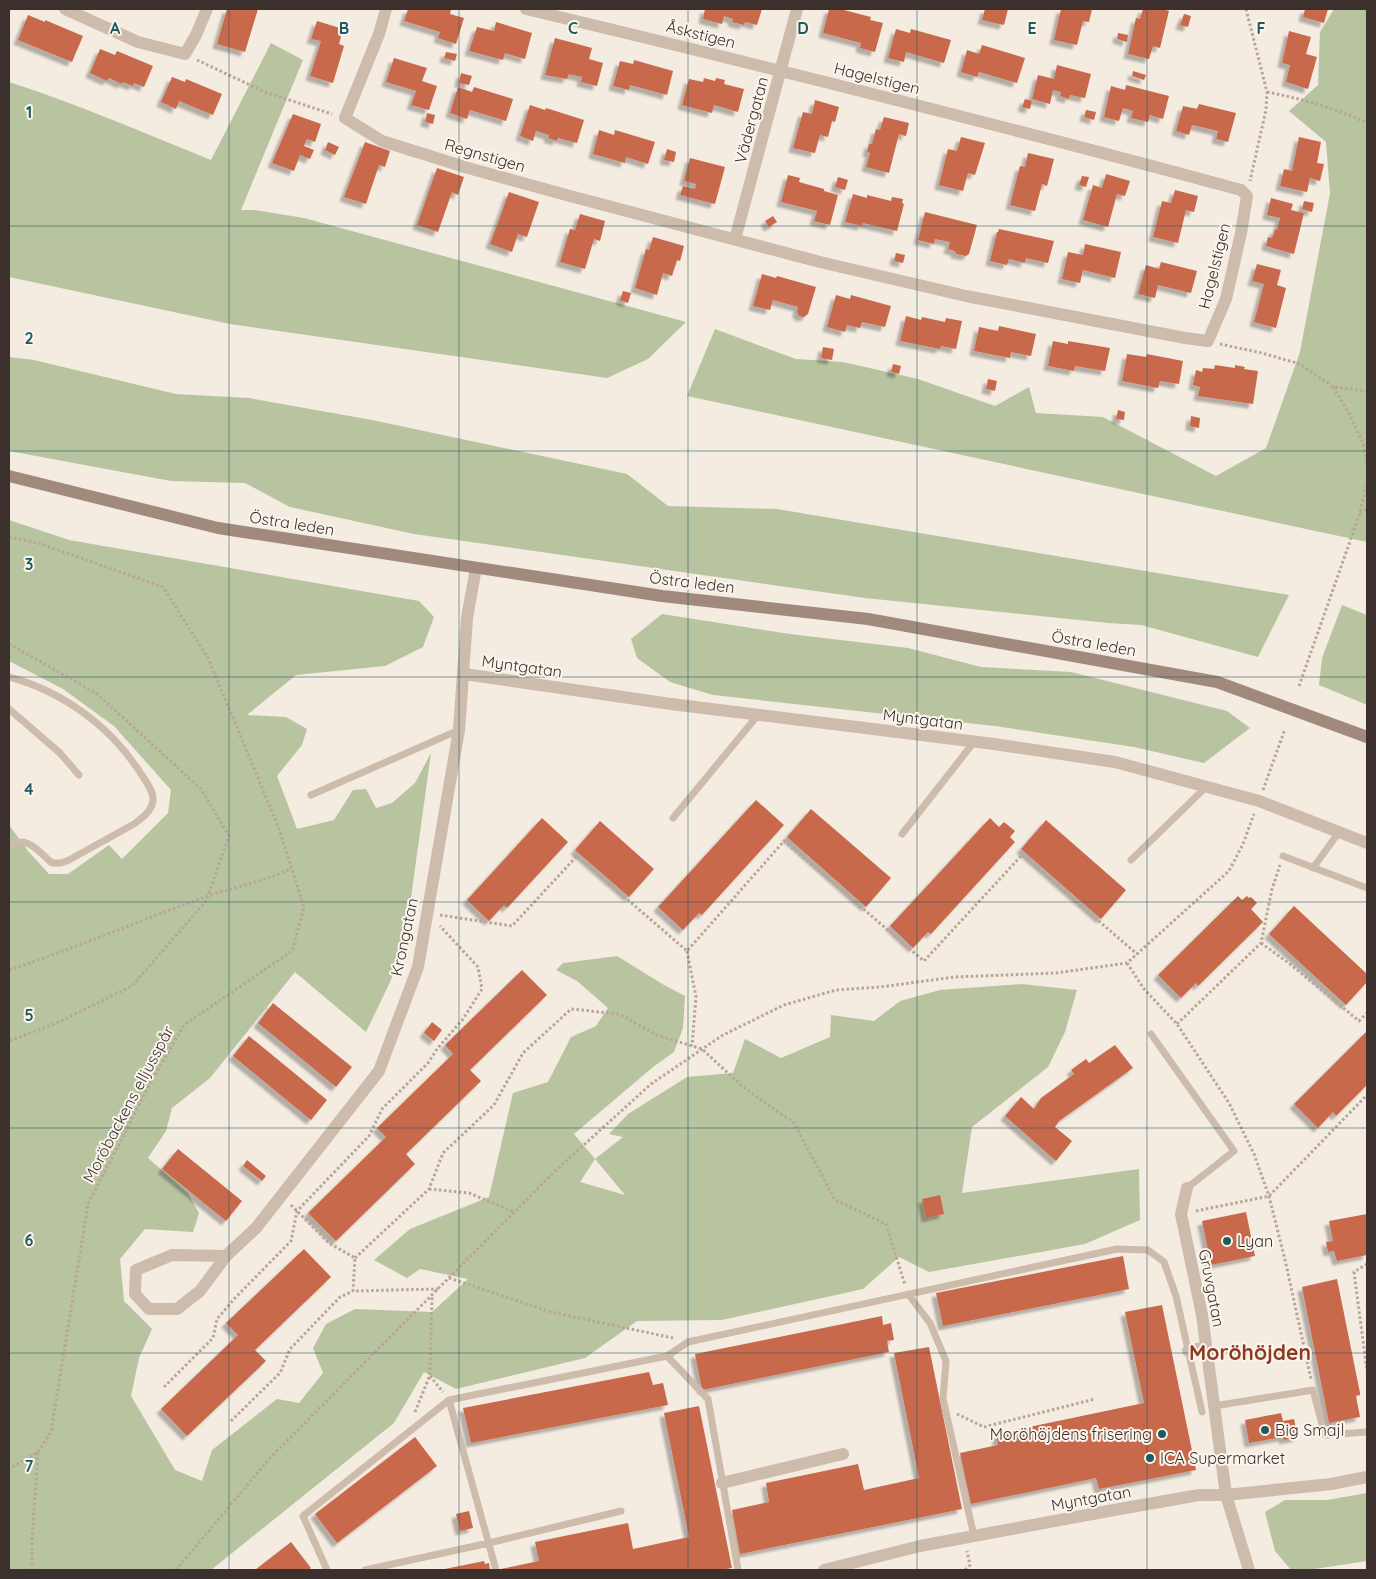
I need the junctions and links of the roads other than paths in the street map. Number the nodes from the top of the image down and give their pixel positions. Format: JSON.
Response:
{"nodes":[{"id":1,"x":65,"y":9,"type":"edge"},
{"id":2,"x":206,"y":9,"type":"edge"},
{"id":3,"x":386,"y":9,"type":"edge"},
{"id":4,"x":526,"y":9,"type":"edge"},
{"id":5,"x":797,"y":9,"type":"edge"},
{"id":6,"x":782,"y":70,"type":"junction"},
{"id":7,"x":735,"y":239,"type":"junction"},
{"id":8,"x":9,"y":476,"type":"edge"},
{"id":9,"x":476,"y":568,"type":"junction"},
{"id":10,"x":464,"y":674,"type":"junction"},
{"id":11,"x":9,"y":677,"type":"edge"},
{"id":12,"x":9,"y":709,"type":"edge"},
{"id":13,"x":758,"y":714,"type":"junction"},
{"id":14,"x":459,"y":730,"type":"junction"},
{"id":15,"x":1367,"y":737,"type":"edge"},
{"id":16,"x":974,"y":741,"type":"junction"},
{"id":17,"x":79,"y":775,"type":"dead end"},
{"id":18,"x":1206,"y":787,"type":"junction"},
{"id":19,"x":311,"y":795,"type":"dead end"},
{"id":20,"x":672,"y":818,"type":"dead end"},
{"id":21,"x":1339,"y":832,"type":"junction"},
{"id":22,"x":902,"y":834,"type":"dead end"},
{"id":23,"x":1367,"y":843,"type":"edge"},
{"id":24,"x":9,"y":845,"type":"edge"},
{"id":25,"x":1283,"y":856,"type":"road end"},
{"id":26,"x":1131,"y":860,"type":"dead end"},
{"id":27,"x":1313,"y":868,"type":"junction"},
{"id":28,"x":1367,"y":888,"type":"edge"},
{"id":29,"x":1151,"y":1034,"type":"dead end"},
{"id":30,"x":1187,"y":1188,"type":"joint"},
{"id":31,"x":226,"y":1256,"type":"junction"},
{"id":32,"x":908,"y":1294,"type":"junction"},
{"id":33,"x":1206,"y":1347,"type":"junction"},
{"id":34,"x":1188,"y":1351,"type":"junction"},
{"id":35,"x":667,"y":1356,"type":"junction"},
{"id":36,"x":450,"y":1400,"type":"junction"},
{"id":37,"x":1214,"y":1406,"type":"junction"},
{"id":38,"x":1202,"y":1412,"type":"dead end"},
{"id":39,"x":1367,"y":1432,"type":"edge"},
{"id":40,"x":843,"y":1454,"type":"dead end"},
{"id":41,"x":1367,"y":1477,"type":"edge"},
{"id":42,"x":722,"y":1483,"type":"junction"},
{"id":43,"x":1226,"y":1494,"type":"junction"},
{"id":44,"x":621,"y":1511,"type":"dead end"},
{"id":45,"x":969,"y":1537,"type":"junction"},
{"id":46,"x":489,"y":1543,"type":"junction"},
{"id":47,"x":327,"y":1570,"type":"edge"},
{"id":48,"x":366,"y":1570,"type":"edge"},
{"id":49,"x":496,"y":1570,"type":"edge"},
{"id":50,"x":738,"y":1570,"type":"edge"},
{"id":51,"x":824,"y":1570,"type":"edge"},
{"id":52,"x":1249,"y":1570,"type":"edge"}],
"edges":[{"from":1,"to":2,"type":"street"},
{"from":3,"to":7,"type":"street","name":"Regnstigen"},
{"from":4,"to":6,"type":"street","name":"Åskstigen"},
{"from":5,"to":6,"type":"street","name":"Vädergatan"},
{"from":6,"to":7,"type":"street","name":"Vädergatan"},
{"from":6,"to":7,"type":"street","name":"Hagelstigen"},
{"from":8,"to":9,"type":"street","name":"Östra leden"},
{"from":9,"to":10,"type":"street","name":"Krongatan"},
{"from":9,"to":15,"type":"street","name":"Östra leden"},
{"from":10,"to":13,"type":"street","name":"Myntgatan"},
{"from":10,"to":14,"type":"street","name":"Krongatan"},
{"from":11,"to":24,"type":"lane"},
{"from":12,"to":17,"type":"lane"},
{"from":13,"to":16,"type":"street","name":"Myntgatan"},
{"from":13,"to":20,"type":"lane"},
{"from":14,"to":19,"type":"lane"},
{"from":14,"to":31,"type":"street","name":"Krongatan"},
{"from":16,"to":18,"type":"street","name":"Myntgatan"},
{"from":16,"to":22,"type":"lane"},
{"from":18,"to":21,"type":"street","name":"Myntgatan"},
{"from":18,"to":26,"type":"lane"},
{"from":21,"to":23,"type":"street","name":"Myntgatan"},
{"from":21,"to":27,"type":"lane"},
{"from":25,"to":27,"type":"lane"},
{"from":27,"to":28,"type":"lane"},
{"from":29,"to":30,"type":"lane"},
{"from":30,"to":33,"type":"street","name":"Gruvgatan"},
{"from":31,"to":31,"type":"street","name":"Krongatan"},
{"from":32,"to":34,"type":"lane"},
{"from":32,"to":35,"type":"lane"},
{"from":32,"to":45,"type":"lane"},
{"from":33,"to":34,"type":"street"},
{"from":33,"to":37,"type":"street","name":"Gruvgatan"},
{"from":34,"to":38,"type":"lane"},
{"from":35,"to":36,"type":"lane"},
{"from":35,"to":42,"type":"lane"},
{"from":36,"to":46,"type":"lane"},
{"from":36,"to":47,"type":"lane"},
{"from":37,"to":39,"type":"lane"},
{"from":37,"to":43,"type":"street","name":"Gruvgatan"},
{"from":40,"to":42,"type":"street"},
{"from":41,"to":43,"type":"street","name":"Myntgatan"},
{"from":42,"to":50,"type":"lane"},
{"from":43,"to":45,"type":"street","name":"Myntgatan"},
{"from":43,"to":52,"type":"street","name":"Gruvgatan"},
{"from":44,"to":46,"type":"lane"},
{"from":45,"to":51,"type":"street","name":"Myntgatan"},
{"from":46,"to":48,"type":"lane"},
{"from":46,"to":49,"type":"lane"}]}
